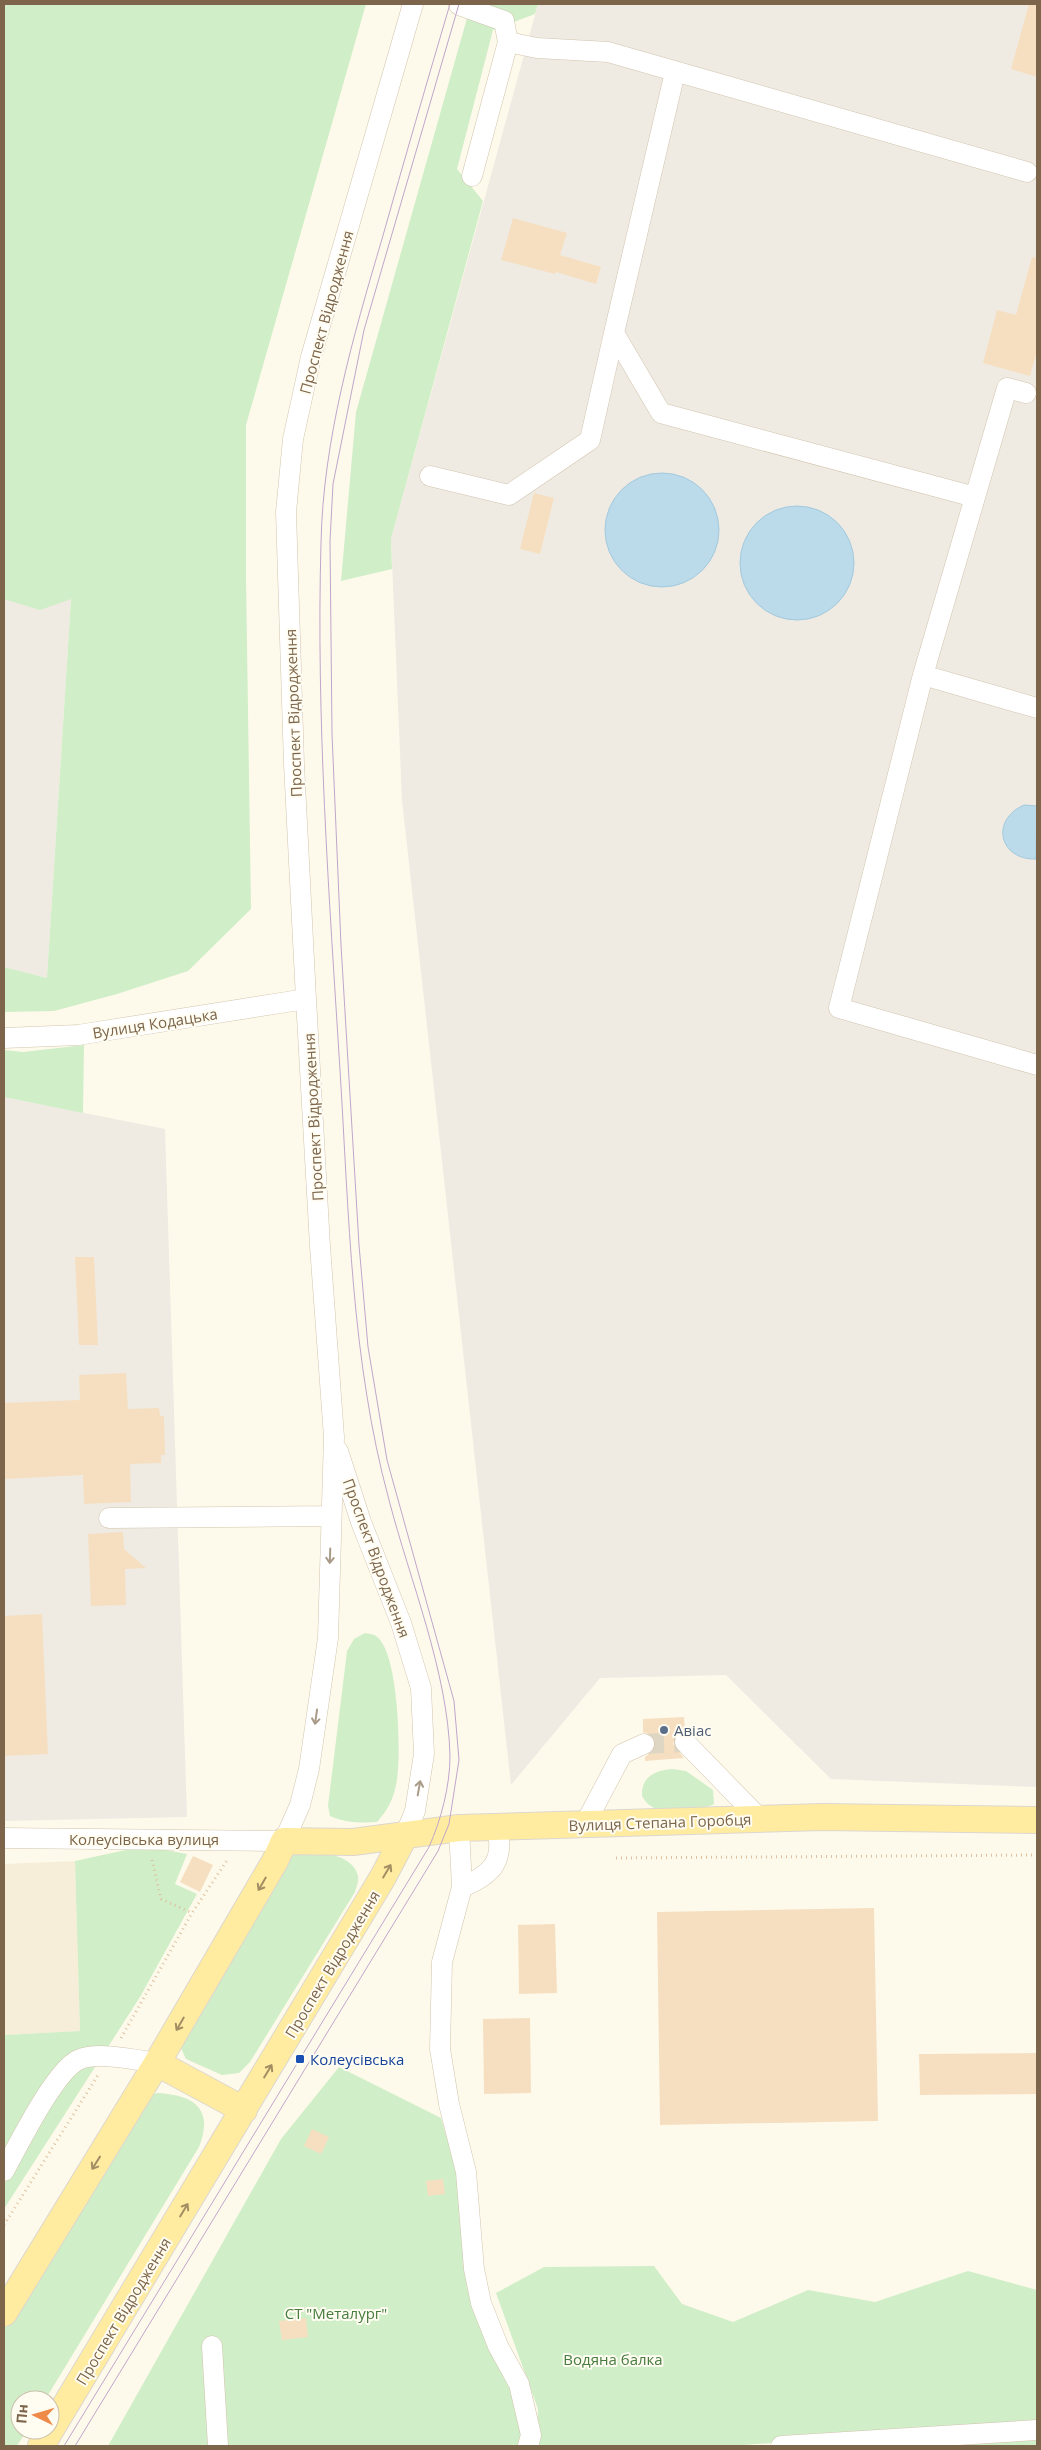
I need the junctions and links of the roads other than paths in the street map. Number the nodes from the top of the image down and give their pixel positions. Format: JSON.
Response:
{"nodes":[{"id":1,"x":413,"y":4,"type":"edge"},
{"id":2,"x":459,"y":5,"type":"dead end"},
{"id":3,"x":508,"y":42,"type":"junction"},
{"id":4,"x":675,"y":72,"type":"junction"},
{"id":5,"x":1027,"y":172,"type":"dead end"},
{"id":6,"x":472,"y":176,"type":"dead end"},
{"id":7,"x":614,"y":333,"type":"junction"},
{"id":8,"x":1026,"y":393,"type":"dead end"},
{"id":9,"x":430,"y":476,"type":"dead end"},
{"id":10,"x":975,"y":497,"type":"junction"},
{"id":11,"x":923,"y":675,"type":"junction"},
{"id":12,"x":1037,"y":708,"type":"edge"},
{"id":13,"x":306,"y":999,"type":"junction"},
{"id":14,"x":4,"y":1038,"type":"edge"},
{"id":15,"x":1037,"y":1064,"type":"edge"},
{"id":16,"x":334,"y":1437,"type":"junction"},
{"id":17,"x":331,"y":1516,"type":"junction"},
{"id":18,"x":110,"y":1518,"type":"dead end"},
{"id":19,"x":685,"y":1742,"type":"dead end"},
{"id":20,"x":644,"y":1744,"type":"tunnel mouth"},
{"id":21,"x":760,"y":1819,"type":"junction"},
{"id":22,"x":1037,"y":1820,"type":"edge"},
{"id":23,"x":585,"y":1824,"type":"junction"},
{"id":24,"x":498,"y":1826,"type":"junction"},
{"id":25,"x":458,"y":1828,"type":"junction"},
{"id":26,"x":405,"y":1835,"type":"junction"},
{"id":27,"x":4,"y":1838,"type":"edge"},
{"id":28,"x":284,"y":1840,"type":"junction"},
{"id":29,"x":462,"y":1887,"type":"junction"},
{"id":30,"x":157,"y":2063,"type":"junction"},
{"id":31,"x":244,"y":2110,"type":"junction"},
{"id":32,"x":4,"y":2171,"type":"edge"},
{"id":33,"x":4,"y":2313,"type":"edge"},
{"id":34,"x":212,"y":2346,"type":"dead end"},
{"id":35,"x":1037,"y":2430,"type":"edge"},
{"id":36,"x":41,"y":2446,"type":"edge"},
{"id":37,"x":218,"y":2446,"type":"edge"},
{"id":38,"x":528,"y":2446,"type":"edge"},
{"id":39,"x":781,"y":2446,"type":"edge"}],
"edges":[{"from":1,"to":13,"type":"street","name":"Проспект Відродження"},
{"from":2,"to":3,"type":"street"},
{"from":3,"to":4,"type":"street"},
{"from":3,"to":6,"type":"street"},
{"from":4,"to":5,"type":"street"},
{"from":4,"to":7,"type":"street"},
{"from":7,"to":9,"type":"street"},
{"from":7,"to":10,"type":"street"},
{"from":8,"to":10,"type":"street"},
{"from":10,"to":11,"type":"street"},
{"from":11,"to":12,"type":"street"},
{"from":11,"to":15,"type":"street"},
{"from":13,"to":14,"type":"street","name":"Вулиця Кодацька"},
{"from":13,"to":16,"type":"street","name":"Проспект Відродження"},
{"from":16,"to":17,"type":"street","name":"Проспект Відродження"},
{"from":26,"to":16,"type":"street","name":"Проспект Відродження","one_way":true},
{"from":17,"to":18,"type":"street"},
{"from":17,"to":28,"type":"street","name":"Проспект Відродження","one_way":true},
{"from":19,"to":21,"type":"street"},
{"from":20,"to":23,"type":"street"},
{"from":21,"to":22,"type":"main road","name":"Вулиця Степана Горобця"},
{"from":21,"to":23,"type":"main road","name":"Вулиця Степана Горобця"},
{"from":23,"to":24,"type":"main road","name":"Вулиця Степана Горобця"},
{"from":24,"to":25,"type":"main road","name":"Вулиця Степана Горобця"},
{"from":24,"to":29,"type":"street"},
{"from":25,"to":26,"type":"main road","name":"Вулиця Степана Горобця"},
{"from":25,"to":29,"type":"street"},
{"from":26,"to":28,"type":"main road","name":"Вулиця Степана Горобця"},
{"from":31,"to":26,"type":"main road","name":"Проспект Відродження","one_way":true},
{"from":27,"to":28,"type":"street","name":"Колеусівська вулиця"},
{"from":28,"to":30,"type":"main road","name":"Проспект Відродження","one_way":true},
{"from":29,"to":38,"type":"street"},
{"from":30,"to":31,"type":"main road"},
{"from":30,"to":32,"type":"street"},
{"from":30,"to":33,"type":"main road","name":"Проспект Відродження","one_way":true},
{"from":36,"to":31,"type":"main road","name":"Проспект Відродження","one_way":true},
{"from":34,"to":37,"type":"street"},
{"from":35,"to":39,"type":"street"}]}
